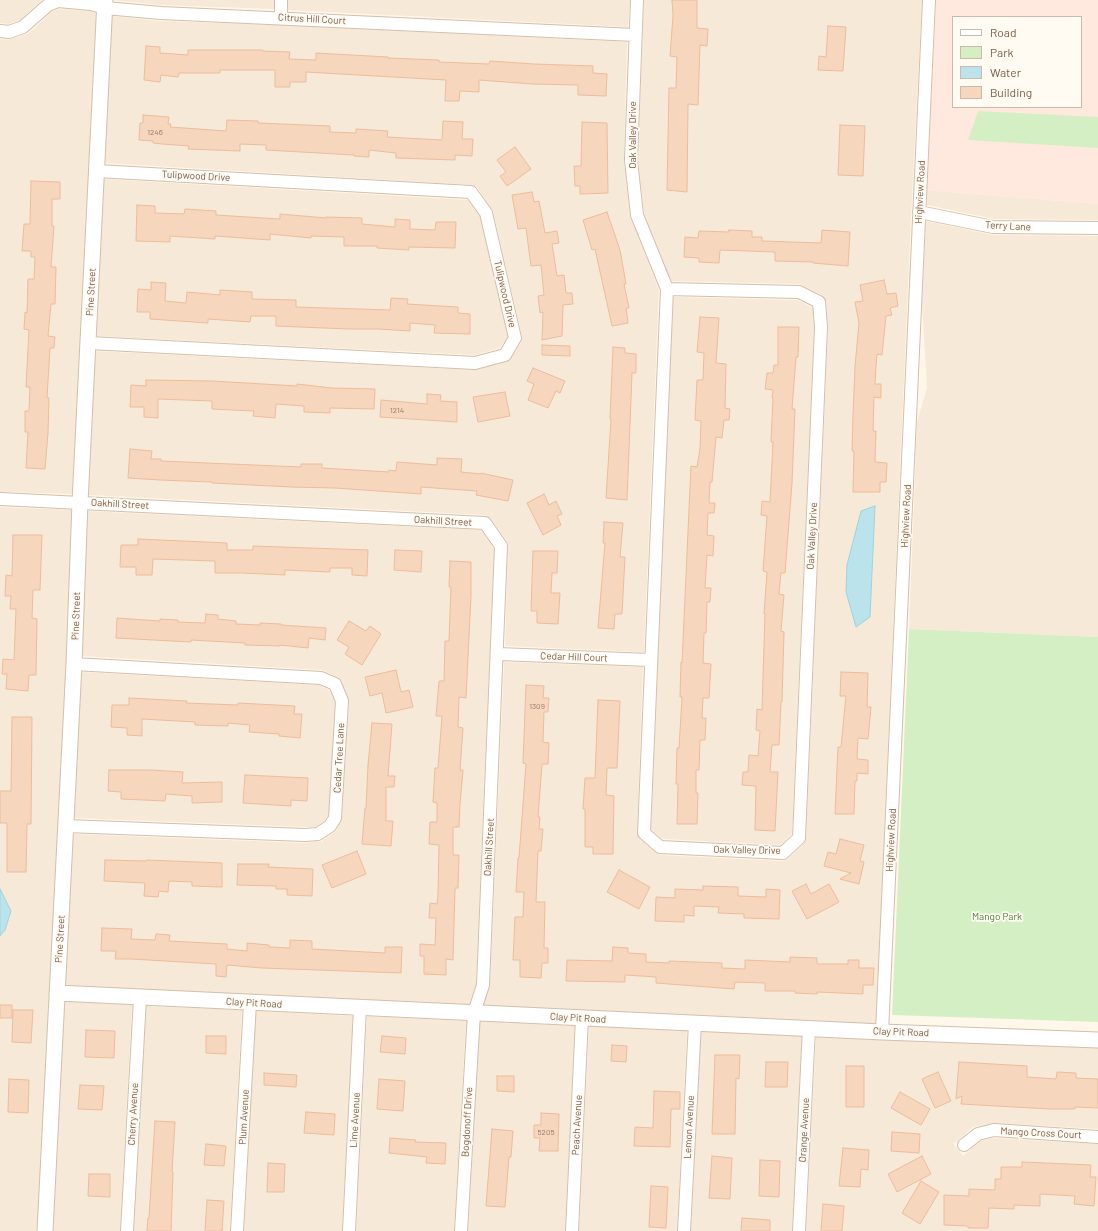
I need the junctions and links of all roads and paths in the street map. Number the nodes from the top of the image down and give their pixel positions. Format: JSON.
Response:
{"nodes":[{"id":1,"x":281,"y":0,"type":"edge"},
{"id":2,"x":637,"y":0,"type":"edge"},
{"id":3,"x":929,"y":0,"type":"edge"},
{"id":4,"x":105,"y":4,"type":"edge"},
{"id":5,"x":281,"y":17,"type":"junction"},
{"id":6,"x":0,"y":31,"type":"edge"},
{"id":7,"x":635,"y":35,"type":"junction"},
{"id":8,"x":98,"y":171,"type":"junction"},
{"id":9,"x":919,"y":212,"type":"junction"},
{"id":10,"x":1098,"y":228,"type":"edge"},
{"id":11,"x":666,"y":289,"type":"junction"},
{"id":12,"x":89,"y":343,"type":"junction"},
{"id":13,"x":0,"y":500,"type":"edge"},
{"id":14,"x":80,"y":502,"type":"junction"},
{"id":15,"x":498,"y":654,"type":"junction"},
{"id":16,"x":650,"y":660,"type":"junction"},
{"id":17,"x":74,"y":664,"type":"junction"},
{"id":18,"x":66,"y":826,"type":"junction"},
{"id":19,"x":57,"y":993,"type":"junction"},
{"id":20,"x":140,"y":998,"type":"junction"},
{"id":21,"x":250,"y":1003,"type":"junction"},
{"id":22,"x":360,"y":1008,"type":"junction"},
{"id":23,"x":474,"y":1013,"type":"junction"},
{"id":24,"x":582,"y":1018,"type":"junction"},
{"id":25,"x":695,"y":1023,"type":"junction"},
{"id":26,"x":810,"y":1028,"type":"junction"},
{"id":27,"x":882,"y":1032,"type":"junction"},
{"id":28,"x":1098,"y":1040,"type":"edge"},
{"id":29,"x":1098,"y":1137,"type":"edge"},
{"id":30,"x":964,"y":1145,"type":"dead end"},
{"id":31,"x":45,"y":1231,"type":"edge"},
{"id":32,"x":127,"y":1231,"type":"edge"},
{"id":33,"x":237,"y":1231,"type":"edge"},
{"id":34,"x":349,"y":1231,"type":"edge"},
{"id":35,"x":461,"y":1231,"type":"edge"},
{"id":36,"x":572,"y":1231,"type":"edge"},
{"id":37,"x":684,"y":1231,"type":"edge"},
{"id":38,"x":799,"y":1231,"type":"edge"}],
"edges":[{"from":1,"to":5,"type":"street"},
{"from":2,"to":7,"type":"street","name":"Oak Valley Drive"},
{"from":3,"to":9,"type":"street","name":"Highview Road"},
{"from":4,"to":5,"type":"street","name":"Citrus Hill Court"},
{"from":4,"to":6,"type":"street","name":"Citrus Hill Court"},
{"from":4,"to":8,"type":"street","name":"Pine Street"},
{"from":5,"to":7,"type":"street","name":"Citrus Hill Court"},
{"from":7,"to":11,"type":"street","name":"Oak Valley Drive"},
{"from":8,"to":12,"type":"street","name":"Pine Street"},
{"from":8,"to":12,"type":"street","name":"Tulipwood Drive"},
{"from":9,"to":10,"type":"street","name":"Terry Lane"},
{"from":9,"to":27,"type":"street","name":"Highview Road"},
{"from":11,"to":16,"type":"street","name":"Oak Valley Drive"},
{"from":11,"to":16,"type":"street","name":"Oak Valley Drive"},
{"from":12,"to":14,"type":"street","name":"Pine Street"},
{"from":13,"to":14,"type":"street","name":"Oakhill Street"},
{"from":14,"to":15,"type":"street","name":"Oakhill Street"},
{"from":14,"to":17,"type":"street","name":"Pine Street"},
{"from":15,"to":16,"type":"street","name":"Cedar Hill Court"},
{"from":15,"to":23,"type":"street","name":"Oakhill Street"},
{"from":17,"to":18,"type":"street","name":"Pine Street"},
{"from":17,"to":18,"type":"street","name":"Cedar Tree Lane"},
{"from":18,"to":19,"type":"street","name":"Pine Street"},
{"from":19,"to":20,"type":"street","name":"Clay Pit Road"},
{"from":19,"to":31,"type":"street","name":"Pine Street"},
{"from":20,"to":21,"type":"street","name":"Clay Pit Road"},
{"from":20,"to":32,"type":"street","name":"Cherry Avenue"},
{"from":21,"to":22,"type":"street","name":"Clay Pit Road"},
{"from":21,"to":33,"type":"street","name":"Plum Avenue"},
{"from":22,"to":23,"type":"street","name":"Clay Pit Road"},
{"from":22,"to":34,"type":"street","name":"Lime Avenue"},
{"from":23,"to":24,"type":"street","name":"Clay Pit Road"},
{"from":23,"to":35,"type":"street","name":"Bogdonoff Drive"},
{"from":24,"to":25,"type":"street","name":"Clay Pit Road"},
{"from":24,"to":36,"type":"street","name":"Peach Avenue"},
{"from":25,"to":26,"type":"street","name":"Clay Pit Road"},
{"from":25,"to":37,"type":"street","name":"Lemon Avenue"},
{"from":26,"to":27,"type":"street","name":"Clay Pit Road"},
{"from":26,"to":38,"type":"street","name":"Orange Avenue"},
{"from":27,"to":28,"type":"street","name":"Clay Pit Road"},
{"from":29,"to":30,"type":"street","name":"Mango Cross Court"}]}
